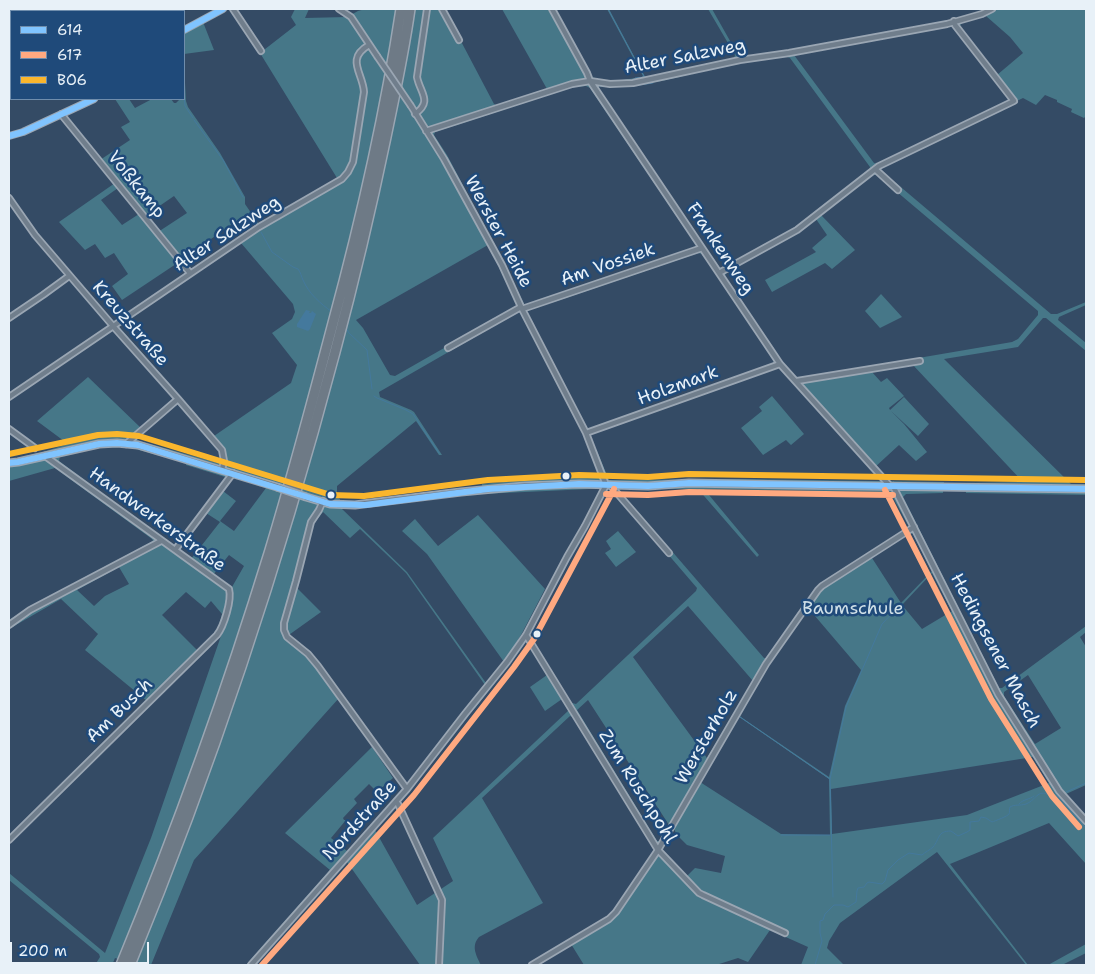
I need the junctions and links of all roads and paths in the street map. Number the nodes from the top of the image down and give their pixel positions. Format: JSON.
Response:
{"nodes":[{"id":1,"x":223,"y":9,"type":"edge"},
{"id":2,"x":233,"y":9,"type":"edge"},
{"id":3,"x":340,"y":9,"type":"edge"},
{"id":4,"x":401,"y":9,"type":"edge"},
{"id":5,"x":410,"y":9,"type":"edge"},
{"id":6,"x":427,"y":9,"type":"edge"},
{"id":7,"x":442,"y":9,"type":"edge"},
{"id":8,"x":552,"y":9,"type":"edge"},
{"id":9,"x":992,"y":9,"type":"edge"},
{"id":10,"x":954,"y":21,"type":"junction"},
{"id":11,"x":185,"y":29,"type":"edge"},
{"id":12,"x":459,"y":40,"type":"dead end"},
{"id":13,"x":369,"y":45,"type":"junction"},
{"id":14,"x":261,"y":51,"type":"dead end"},
{"id":15,"x":590,"y":81,"type":"junction"},
{"id":16,"x":92,"y":100,"type":"edge"},
{"id":17,"x":60,"y":114,"type":"junction"},
{"id":18,"x":415,"y":114,"type":"junction"},
{"id":19,"x":426,"y":131,"type":"junction"},
{"id":20,"x":9,"y":136,"type":"edge"},
{"id":21,"x":875,"y":169,"type":"junction"},
{"id":22,"x":898,"y":190,"type":"dead end"},
{"id":23,"x":9,"y":198,"type":"edge"},
{"id":24,"x":702,"y":248,"type":"junction"},
{"id":25,"x":190,"y":273,"type":"junction"},
{"id":26,"x":719,"y":273,"type":"junction"},
{"id":27,"x":69,"y":276,"type":"junction"},
{"id":28,"x":522,"y":308,"type":"junction"},
{"id":29,"x":9,"y":318,"type":"edge"},
{"id":30,"x":113,"y":326,"type":"junction"},
{"id":31,"x":448,"y":348,"type":"dead end"},
{"id":32,"x":920,"y":361,"type":"dead end"},
{"id":33,"x":780,"y":364,"type":"junction"},
{"id":34,"x":796,"y":381,"type":"junction"},
{"id":35,"x":9,"y":397,"type":"edge"},
{"id":36,"x":178,"y":398,"type":"junction"},
{"id":37,"x":9,"y":428,"type":"edge"},
{"id":38,"x":586,"y":433,"type":"junction"},
{"id":39,"x":126,"y":444,"type":"junction"},
{"id":40,"x":35,"y":448,"type":"dead end"},
{"id":41,"x":45,"y":456,"type":"junction"},
{"id":42,"x":9,"y":463,"type":"edge"},
{"id":43,"x":222,"y":470,"type":"junction"},
{"id":44,"x":232,"y":473,"type":"junction"},
{"id":45,"x":608,"y":485,"type":"junction"},
{"id":46,"x":892,"y":486,"type":"junction"},
{"id":47,"x":1086,"y":489,"type":"edge"},
{"id":48,"x":323,"y":501,"type":"junction"},
{"id":49,"x":914,"y":527,"type":"junction"},
{"id":50,"x":161,"y":541,"type":"junction"},
{"id":51,"x":175,"y":550,"type":"junction"},
{"id":52,"x":669,"y":553,"type":"dead end"},
{"id":53,"x":229,"y":590,"type":"joint"},
{"id":54,"x":9,"y":625,"type":"edge"},
{"id":55,"x":526,"y":635,"type":"junction"},
{"id":56,"x":407,"y":789,"type":"junction"},
{"id":57,"x":396,"y":802,"type":"junction"},
{"id":58,"x":1086,"y":821,"type":"edge"},
{"id":59,"x":9,"y":840,"type":"edge"},
{"id":60,"x":658,"y":850,"type":"junction"},
{"id":61,"x":784,"y":933,"type":"dead end"},
{"id":62,"x":121,"y":965,"type":"edge"},
{"id":63,"x":130,"y":965,"type":"edge"},
{"id":64,"x":251,"y":965,"type":"edge"},
{"id":65,"x":438,"y":965,"type":"edge"},
{"id":66,"x":532,"y":965,"type":"edge"}],
"edges":[{"from":1,"to":11,"type":"street"},
{"from":2,"to":14,"type":"street"},
{"from":3,"to":13,"type":"street","name":"Werster Heide"},
{"from":4,"to":62,"type":"highway"},
{"from":5,"to":63,"type":"highway"},
{"from":6,"to":18,"type":"street"},
{"from":7,"to":12,"type":"street"},
{"from":8,"to":15,"type":"street","name":"Frankenweg"},
{"from":9,"to":10,"type":"street","name":"Alter Salzweg"},
{"from":10,"to":15,"type":"street","name":"Alter Salzweg"},
{"from":10,"to":21,"type":"street"},
{"from":13,"to":18,"type":"street","name":"Werster Heide","bridge":true},
{"from":13,"to":25,"type":"street","name":"Alter Salzweg"},
{"from":15,"to":19,"type":"street","name":"Alter Salzweg"},
{"from":15,"to":24,"type":"street","name":"Frankenweg"},
{"from":16,"to":17,"type":"street"},
{"from":17,"to":20,"type":"street"},
{"from":17,"to":25,"type":"street","name":"Voßkamp"},
{"from":18,"to":19,"type":"street","name":"Werster Heide"},
{"from":19,"to":28,"type":"street","name":"Werster Heide"},
{"from":21,"to":22,"type":"street"},
{"from":21,"to":26,"type":"street"},
{"from":23,"to":27,"type":"street","name":"Kreuzstraße"},
{"from":24,"to":26,"type":"street","name":"Frankenweg"},
{"from":24,"to":28,"type":"street","name":"Am Vossiek"},
{"from":25,"to":30,"type":"street","name":"Alter Salzweg"},
{"from":26,"to":33,"type":"street","name":"Frankenweg"},
{"from":27,"to":29,"type":"street"},
{"from":27,"to":30,"type":"street","name":"Kreuzstraße"},
{"from":28,"to":31,"type":"street","name":"Am Vossiek"},
{"from":28,"to":38,"type":"street","name":"Werster Heide"},
{"from":30,"to":35,"type":"street","name":"Alter Salzweg"},
{"from":30,"to":36,"type":"street","name":"Kreuzstraße"},
{"from":32,"to":34,"type":"street"},
{"from":33,"to":34,"type":"street","name":"Frankenweg"},
{"from":33,"to":38,"type":"street","name":"Holzmark"},
{"from":34,"to":46,"type":"street","name":"Frankenweg"},
{"from":36,"to":39,"type":"street"},
{"from":36,"to":43,"type":"street","name":"Kreuzstraße"},
{"from":37,"to":40,"type":"street"},
{"from":38,"to":45,"type":"street","name":"Werster Heide"},
{"from":39,"to":41,"type":"street"},
{"from":39,"to":43,"type":"street"},
{"from":41,"to":42,"type":"street"},
{"from":41,"to":50,"type":"street","name":"Handwerkerstraße"},
{"from":43,"to":44,"type":"street"},
{"from":44,"to":48,"type":"street","bridge":true},
{"from":44,"to":51,"type":"street"},
{"from":45,"to":46,"type":"street"},
{"from":45,"to":48,"type":"street"},
{"from":45,"to":52,"type":"street","name":"Werster Heide"},
{"from":45,"to":55,"type":"street","name":"Nordstraße"},
{"from":46,"to":47,"type":"street"},
{"from":46,"to":49,"type":"street","name":"Hedingsener Masch"},
{"from":48,"to":56,"type":"street"},
{"from":49,"to":58,"type":"street","name":"Hedingsener Masch"},
{"from":49,"to":60,"type":"street","name":"Wersterholz"},
{"from":50,"to":51,"type":"street","name":"Handwerkerstraße"},
{"from":50,"to":54,"type":"street"},
{"from":51,"to":53,"type":"street","name":"Handwerkerstraße"},
{"from":53,"to":59,"type":"street","name":"Am Busch"},
{"from":55,"to":56,"type":"street","name":"Nordstraße"},
{"from":55,"to":60,"type":"street","name":"Zum Ruschpohl"},
{"from":56,"to":57,"type":"street","name":"Nordstraße"},
{"from":57,"to":64,"type":"street","name":"Nordstraße"},
{"from":57,"to":65,"type":"street"},
{"from":60,"to":61,"type":"street","name":"Zum Ruschpohl"},
{"from":60,"to":66,"type":"street","name":"Wersterholz"}]}
